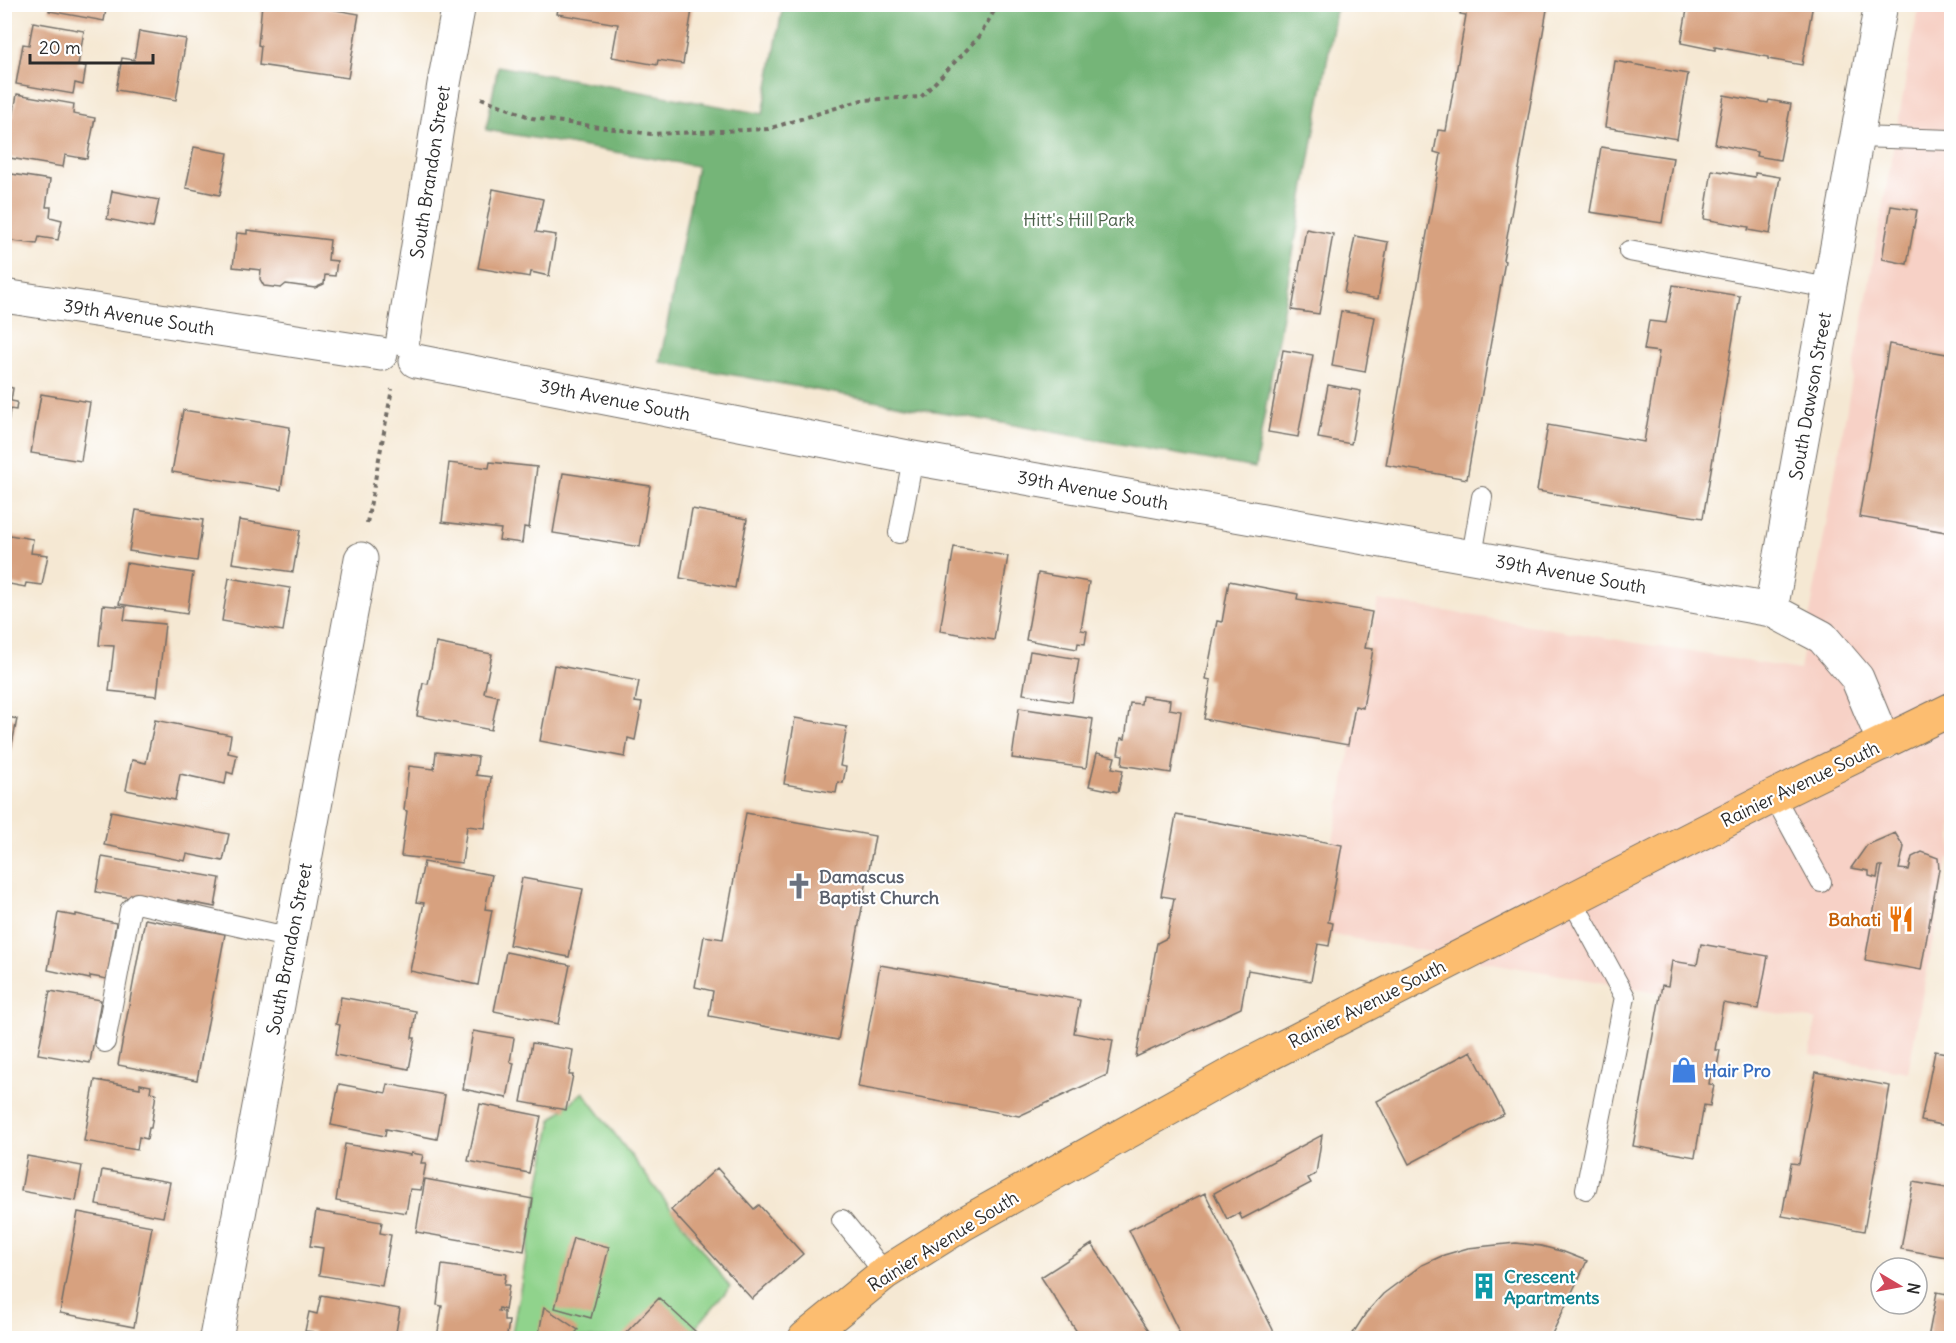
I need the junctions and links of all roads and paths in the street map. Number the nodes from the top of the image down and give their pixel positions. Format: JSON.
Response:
{"nodes":[{"id":1,"x":459,"y":4,"type":"edge"},
{"id":2,"x":998,"y":4,"type":"edge"},
{"id":3,"x":1881,"y":4,"type":"edge"},
{"id":4,"x":444,"y":84,"type":"junction"},
{"id":5,"x":1857,"y":137,"type":"junction"},
{"id":6,"x":1952,"y":140,"type":"edge"},
{"id":7,"x":1629,"y":251,"type":"dead end"},
{"id":8,"x":1829,"y":288,"type":"junction"},
{"id":9,"x":4,"y":296,"type":"edge"},
{"id":10,"x":399,"y":357,"type":"junction"},
{"id":11,"x":913,"y":458,"type":"junction"},
{"id":12,"x":1482,"y":497,"type":"dead end"},
{"id":13,"x":899,"y":533,"type":"dead end"},
{"id":14,"x":1472,"y":556,"type":"junction"},
{"id":15,"x":361,"y":559,"type":"joint"},
{"id":16,"x":1771,"y":610,"type":"junction"},
{"id":17,"x":1952,"y":709,"type":"edge"},
{"id":18,"x":1884,"y":743,"type":"junction"},
{"id":19,"x":1774,"y":796,"type":"junction"},
{"id":20,"x":1821,"y":882,"type":"dead end"},
{"id":21,"x":1572,"y":900,"type":"junction"},
{"id":22,"x":291,"y":938,"type":"junction"},
{"id":23,"x":105,"y":1042,"type":"dead end"},
{"id":24,"x":1586,"y":1189,"type":"dead end"},
{"id":25,"x":842,"y":1220,"type":"dead end"},
{"id":26,"x":885,"y":1273,"type":"junction"},
{"id":27,"x":216,"y":1338,"type":"edge"},
{"id":28,"x":805,"y":1338,"type":"edge"}],
"edges":[{"from":1,"to":4,"type":"street","name":"South Brandon Street"},
{"from":2,"to":4,"type":"path"},
{"from":3,"to":5,"type":"street","name":"South Dawson Street"},
{"from":4,"to":10,"type":"street","name":"South Brandon Street"},
{"from":5,"to":6,"type":"lane"},
{"from":5,"to":8,"type":"street","name":"South Dawson Street"},
{"from":7,"to":8,"type":"lane"},
{"from":8,"to":16,"type":"street","name":"South Dawson Street"},
{"from":9,"to":10,"type":"street","name":"39th Avenue South"},
{"from":10,"to":11,"type":"street","name":"39th Avenue South"},
{"from":10,"to":15,"type":"path"},
{"from":11,"to":13,"type":"lane"},
{"from":11,"to":14,"type":"street","name":"39th Avenue South"},
{"from":12,"to":14,"type":"lane"},
{"from":14,"to":16,"type":"street","name":"39th Avenue South"},
{"from":15,"to":22,"type":"street","name":"South Brandon Street"},
{"from":16,"to":18,"type":"street"},
{"from":17,"to":18,"type":"main road","name":"Rainier Avenue South"},
{"from":18,"to":19,"type":"main road","name":"Rainier Avenue South"},
{"from":19,"to":20,"type":"lane"},
{"from":19,"to":21,"type":"main road","name":"Rainier Avenue South"},
{"from":21,"to":24,"type":"lane"},
{"from":21,"to":26,"type":"main road","name":"Rainier Avenue South"},
{"from":22,"to":23,"type":"lane"},
{"from":22,"to":27,"type":"street","name":"South Brandon Street"},
{"from":25,"to":26,"type":"lane"},
{"from":26,"to":28,"type":"main road","name":"Rainier Avenue South"}]}
